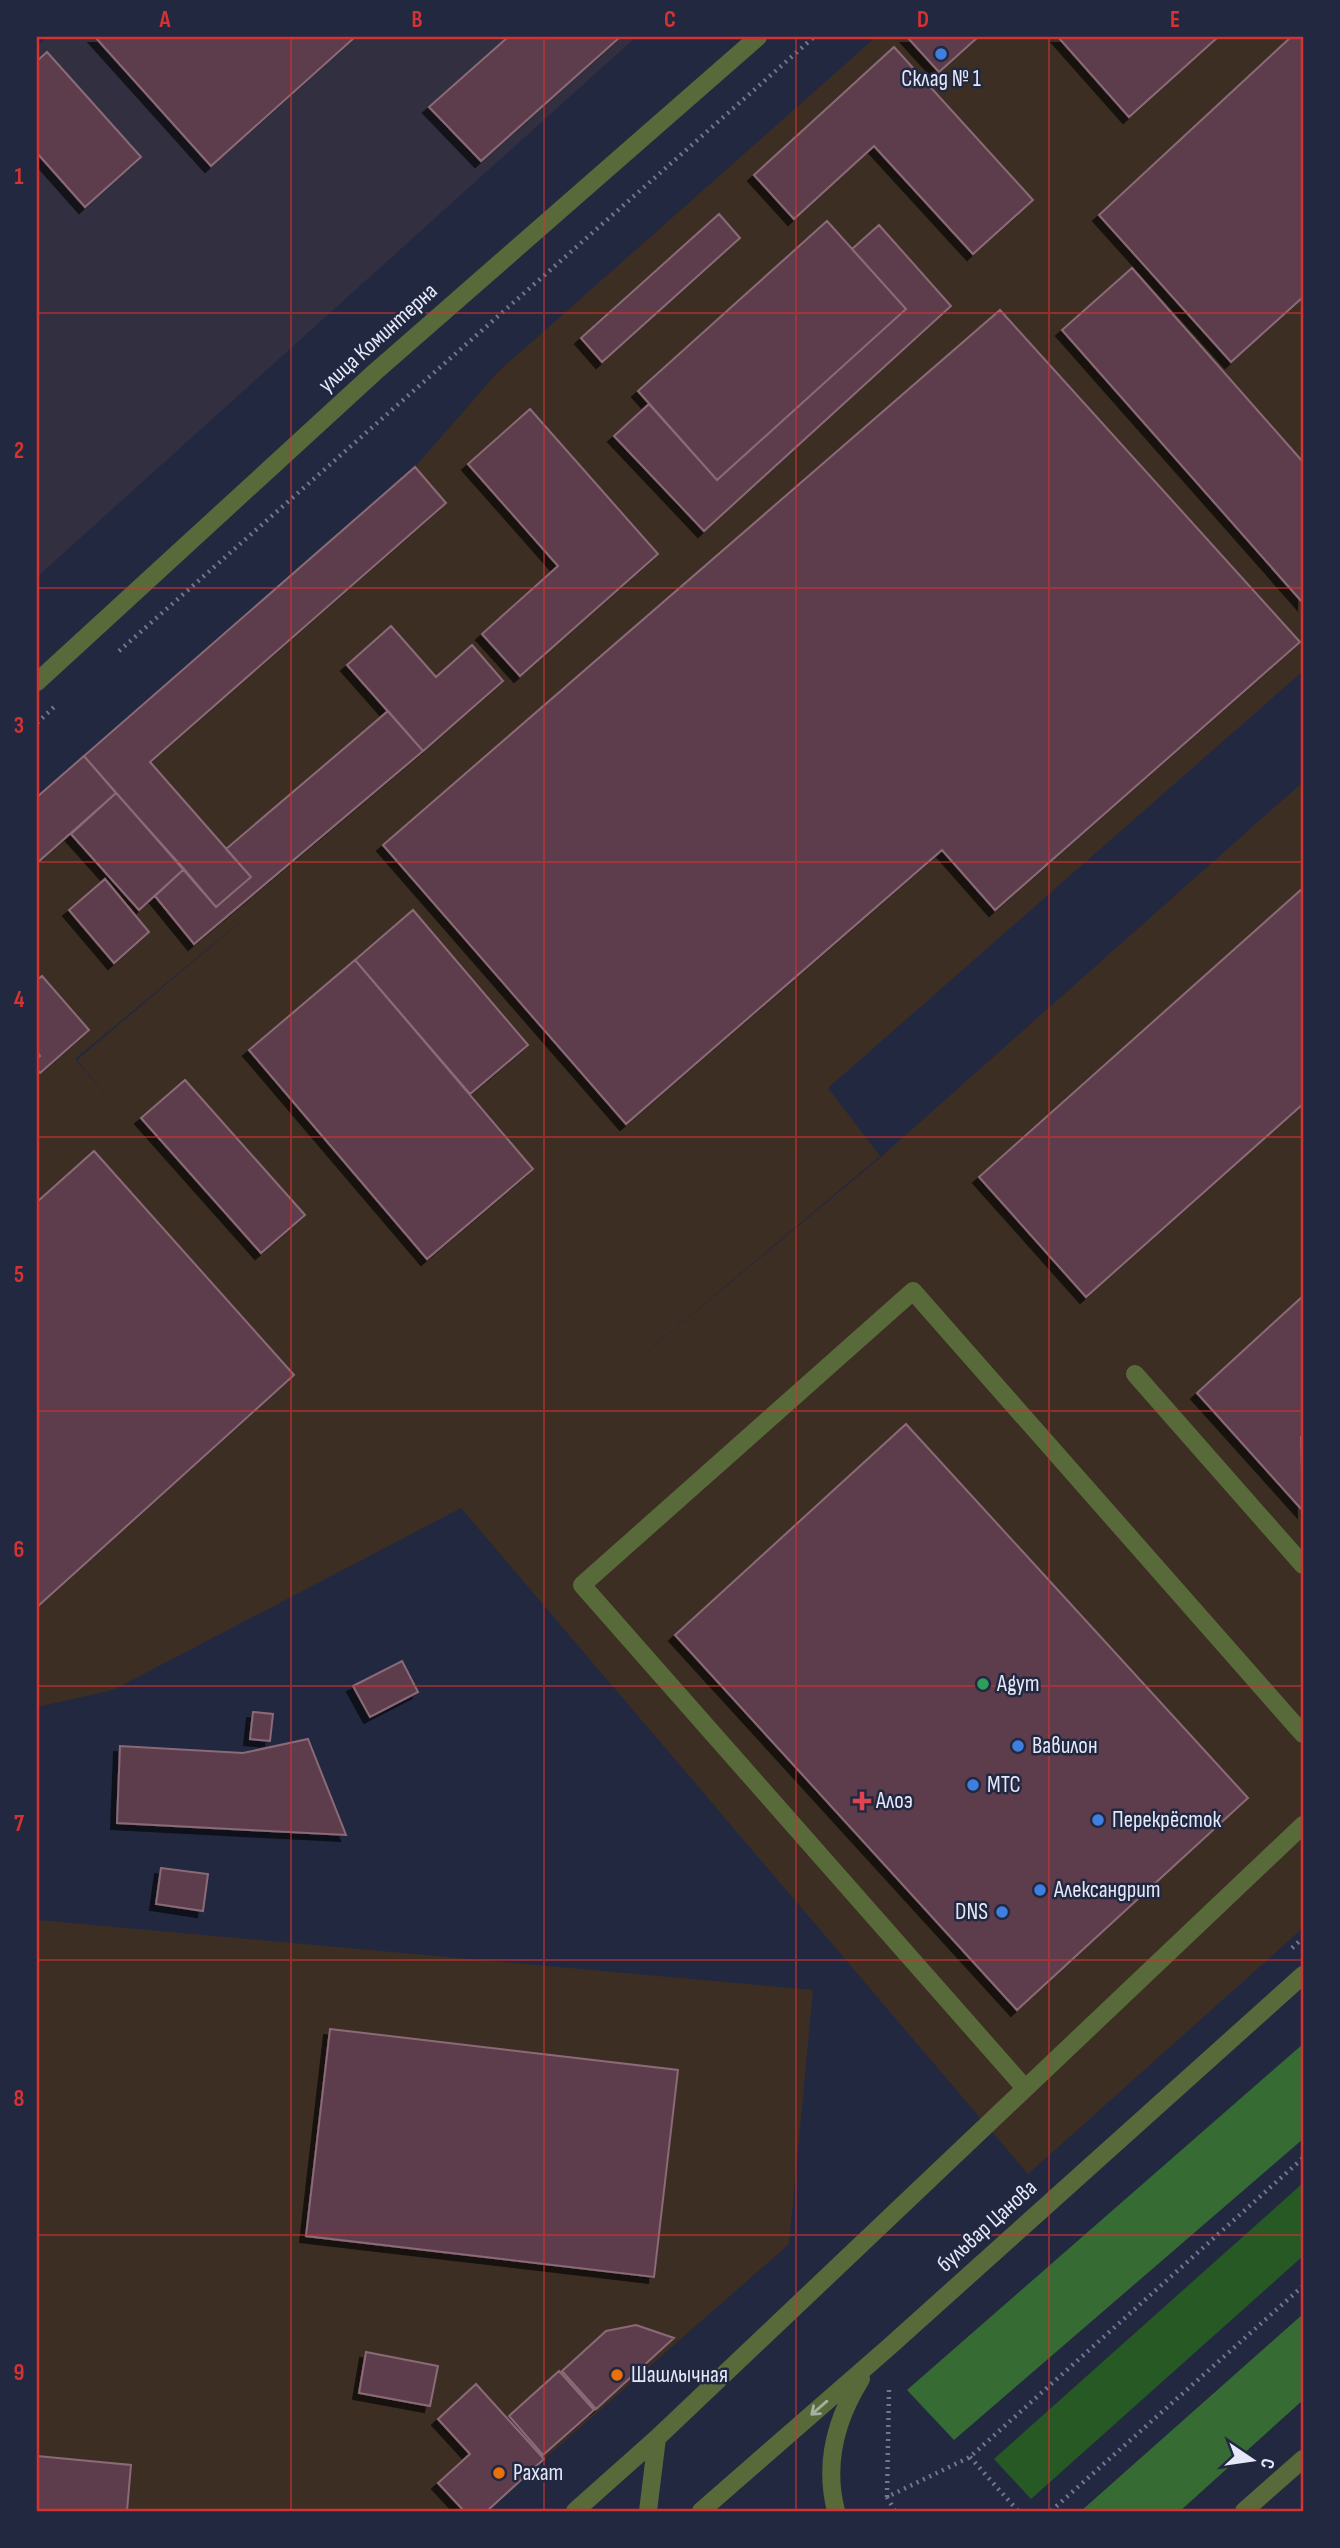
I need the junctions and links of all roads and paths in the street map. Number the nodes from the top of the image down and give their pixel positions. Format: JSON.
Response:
{"nodes":[{"id":1,"x":758,"y":37,"type":"edge"},
{"id":2,"x":814,"y":37,"type":"edge"},
{"id":3,"x":109,"y":659,"type":"dead end"},
{"id":4,"x":37,"y":682,"type":"edge"},
{"id":5,"x":57,"y":705,"type":"dead end"},
{"id":6,"x":37,"y":723,"type":"edge"},
{"id":7,"x":1135,"y":1374,"type":"dead end"},
{"id":8,"x":1303,"y":1565,"type":"edge"},
{"id":9,"x":1303,"y":1734,"type":"edge"},
{"id":10,"x":1303,"y":1825,"type":"edge"},
{"id":11,"x":1303,"y":1975,"type":"edge"},
{"id":12,"x":1025,"y":2088,"type":"junction"},
{"id":13,"x":1303,"y":2158,"type":"edge"},
{"id":14,"x":1303,"y":2286,"type":"edge"},
{"id":15,"x":889,"y":2347,"type":"junction"},
{"id":16,"x":657,"y":2438,"type":"junction"},
{"id":17,"x":970,"y":2458,"type":"junction"},
{"id":18,"x":1303,"y":2459,"type":"edge"},
{"id":19,"x":887,"y":2497,"type":"junction"},
{"id":20,"x":575,"y":2511,"type":"edge"},
{"id":21,"x":648,"y":2511,"type":"edge"},
{"id":22,"x":701,"y":2511,"type":"edge"},
{"id":23,"x":836,"y":2511,"type":"edge"},
{"id":24,"x":895,"y":2511,"type":"edge"},
{"id":25,"x":1018,"y":2511,"type":"edge"},
{"id":26,"x":1051,"y":2511,"type":"edge"},
{"id":27,"x":1244,"y":2511,"type":"edge"}],
"edges":[{"from":1,"to":4,"type":"street","name":"улица Коминтерна"},
{"from":2,"to":3,"type":"path"},
{"from":5,"to":6,"type":"path"},
{"from":7,"to":8,"type":"street"},
{"from":9,"to":12,"type":"street"},
{"from":10,"to":12,"type":"street"},
{"from":11,"to":15,"type":"street","name":"бульвар Цанова"},
{"from":12,"to":16,"type":"street"},
{"from":13,"to":17,"type":"path"},
{"from":14,"to":26,"type":"path"},
{"from":15,"to":19,"type":"path"},
{"from":15,"to":22,"type":"street","name":"бульвар Цанова","one_way":true},
{"from":15,"to":23,"type":"street"},
{"from":16,"to":20,"type":"street"},
{"from":16,"to":21,"type":"street"},
{"from":17,"to":19,"type":"path"},
{"from":17,"to":25,"type":"path"},
{"from":18,"to":27,"type":"street"},
{"from":19,"to":24,"type":"path"}]}
